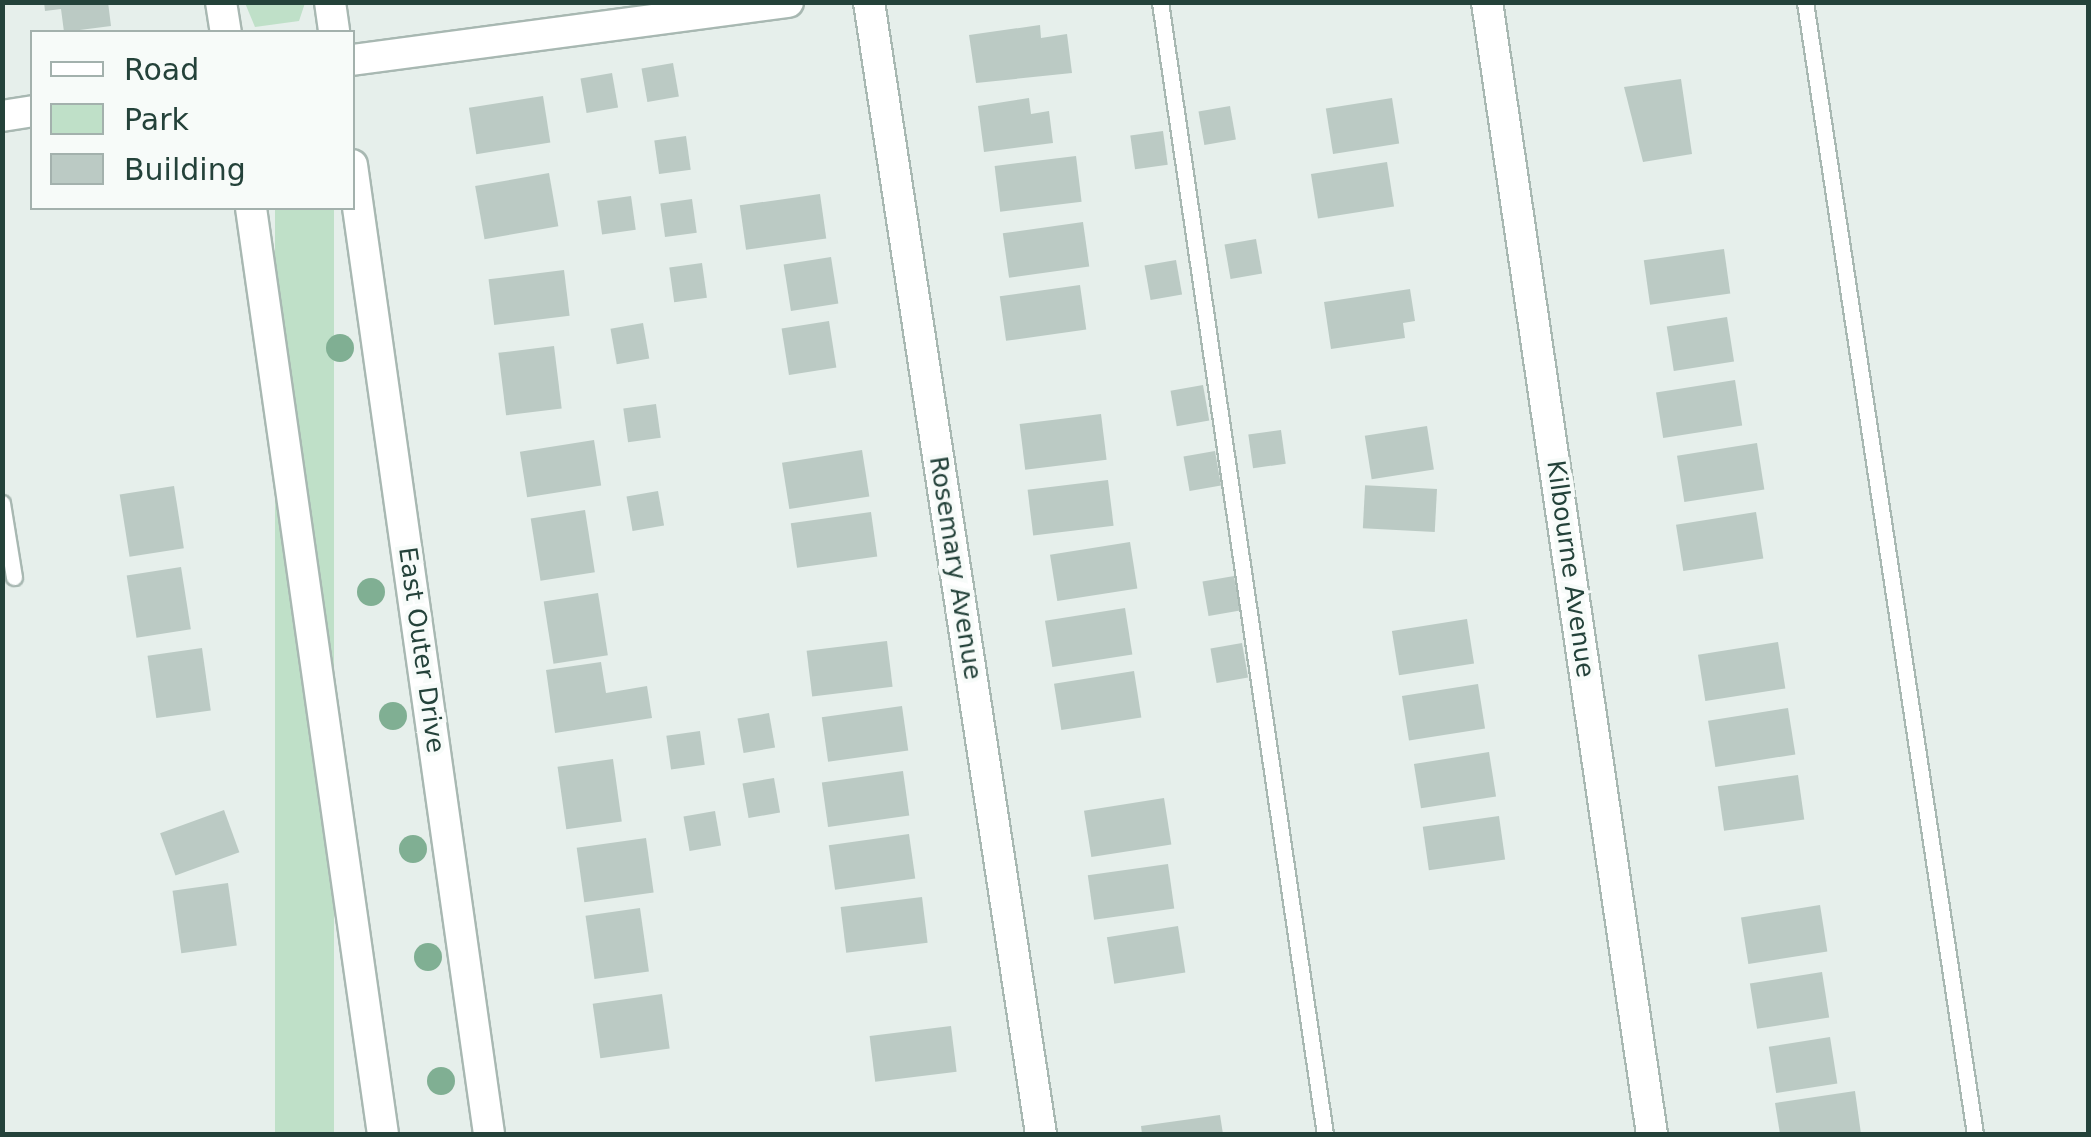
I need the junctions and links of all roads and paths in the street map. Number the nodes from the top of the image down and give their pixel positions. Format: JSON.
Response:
{"nodes":[{"id":1,"x":221,"y":2,"type":"edge"},
{"id":2,"x":330,"y":2,"type":"edge"},
{"id":3,"x":788,"y":2,"type":"edge"},
{"id":4,"x":870,"y":2,"type":"edge"},
{"id":5,"x":1160,"y":2,"type":"edge"},
{"id":6,"x":1487,"y":2,"type":"edge"},
{"id":7,"x":1806,"y":2,"type":"edge"},
{"id":8,"x":226,"y":30,"type":"edge"},
{"id":9,"x":334,"y":30,"type":"edge"},
{"id":10,"x":355,"y":60,"type":"edge"},
{"id":11,"x":30,"y":111,"type":"edge"},
{"id":12,"x":2,"y":116,"type":"edge"},
{"id":13,"x":355,"y":186,"type":"edge"},
{"id":14,"x":251,"y":210,"type":"edge"},
{"id":15,"x":2,"y":502,"type":"edge"},
{"id":16,"x":14,"y":576,"type":"dead end"},
{"id":17,"x":383,"y":1134,"type":"edge"},
{"id":18,"x":489,"y":1134,"type":"edge"},
{"id":19,"x":1041,"y":1134,"type":"edge"},
{"id":20,"x":1326,"y":1134,"type":"edge"},
{"id":21,"x":1652,"y":1134,"type":"edge"},
{"id":22,"x":1974,"y":1134,"type":"edge"}],
"edges":[{"from":1,"to":8,"type":"street"},
{"from":2,"to":9,"type":"street"},
{"from":3,"to":10,"type":"street"},
{"from":4,"to":19,"type":"street","name":"Rosemary Avenue"},
{"from":5,"to":20,"type":"lane"},
{"from":6,"to":21,"type":"street","name":"Kilbourne Avenue"},
{"from":7,"to":22,"type":"lane"},
{"from":11,"to":12,"type":"street"},
{"from":13,"to":18,"type":"street","name":"East Outer Drive"},
{"from":14,"to":17,"type":"street"},
{"from":15,"to":16,"type":"lane"}]}
